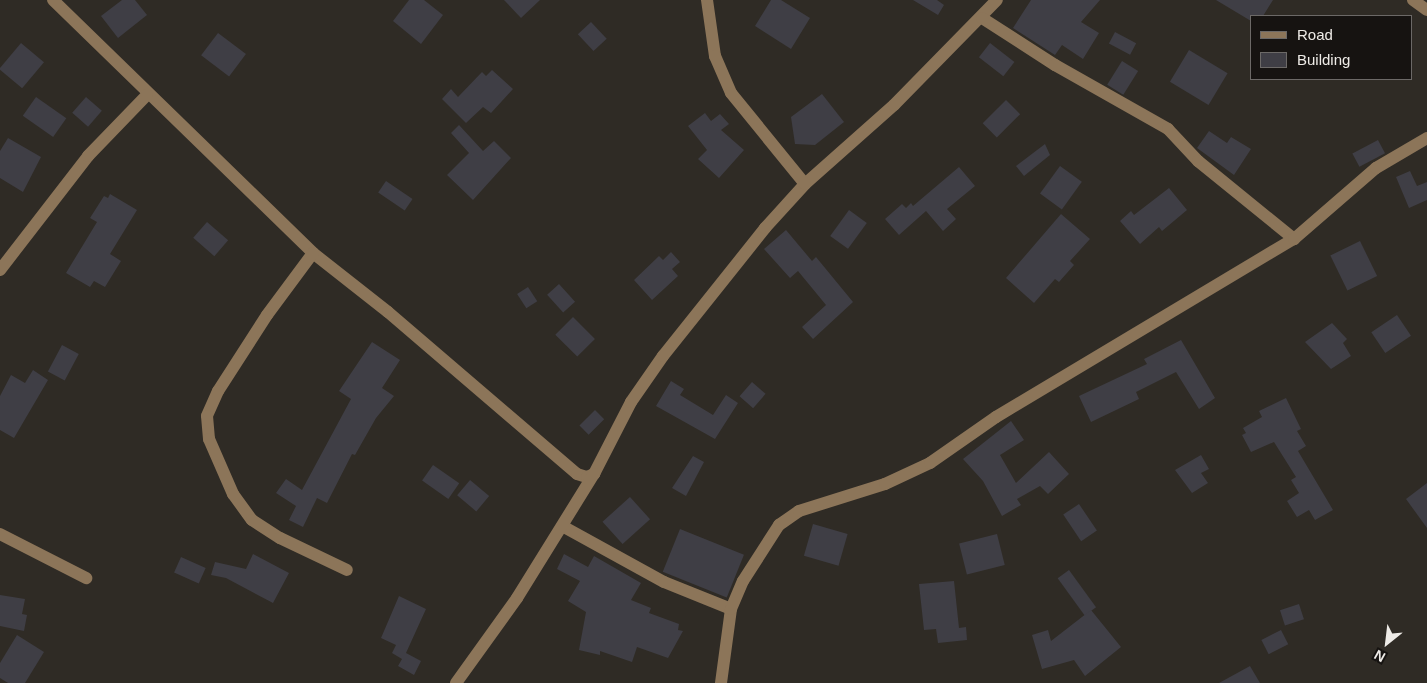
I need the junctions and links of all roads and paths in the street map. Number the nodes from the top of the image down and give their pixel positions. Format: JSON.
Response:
{"nodes":[{"id":1,"x":53,"y":0,"type":"edge"},
{"id":2,"x":707,"y":0,"type":"edge"},
{"id":3,"x":997,"y":0,"type":"edge"},
{"id":4,"x":1413,"y":0,"type":"edge"},
{"id":5,"x":1427,"y":10,"type":"edge"},
{"id":6,"x":982,"y":18,"type":"junction"},
{"id":7,"x":147,"y":94,"type":"junction"},
{"id":8,"x":1427,"y":138,"type":"edge"},
{"id":9,"x":805,"y":184,"type":"junction"},
{"id":10,"x":1294,"y":239,"type":"junction"},
{"id":11,"x":313,"y":253,"type":"junction"},
{"id":12,"x":0,"y":270,"type":"edge"},
{"id":13,"x":594,"y":474,"type":"junction"},
{"id":14,"x":564,"y":527,"type":"junction"},
{"id":15,"x":0,"y":534,"type":"edge"},
{"id":16,"x":347,"y":570,"type":"dead end"},
{"id":17,"x":86,"y":578,"type":"dead end"},
{"id":18,"x":731,"y":609,"type":"junction"},
{"id":19,"x":456,"y":683,"type":"edge"},
{"id":20,"x":721,"y":683,"type":"edge"}],
"edges":[{"from":1,"to":7,"type":"street"},
{"from":2,"to":9,"type":"street"},
{"from":3,"to":6,"type":"street"},
{"from":4,"to":5,"type":"street"},
{"from":6,"to":9,"type":"street"},
{"from":6,"to":10,"type":"street"},
{"from":7,"to":11,"type":"street"},
{"from":7,"to":12,"type":"street"},
{"from":8,"to":10,"type":"street"},
{"from":9,"to":13,"type":"street"},
{"from":10,"to":18,"type":"street"},
{"from":11,"to":13,"type":"street"},
{"from":11,"to":16,"type":"street"},
{"from":13,"to":14,"type":"street"},
{"from":14,"to":18,"type":"street"},
{"from":14,"to":19,"type":"street"},
{"from":15,"to":17,"type":"street"},
{"from":18,"to":20,"type":"street"}]}
